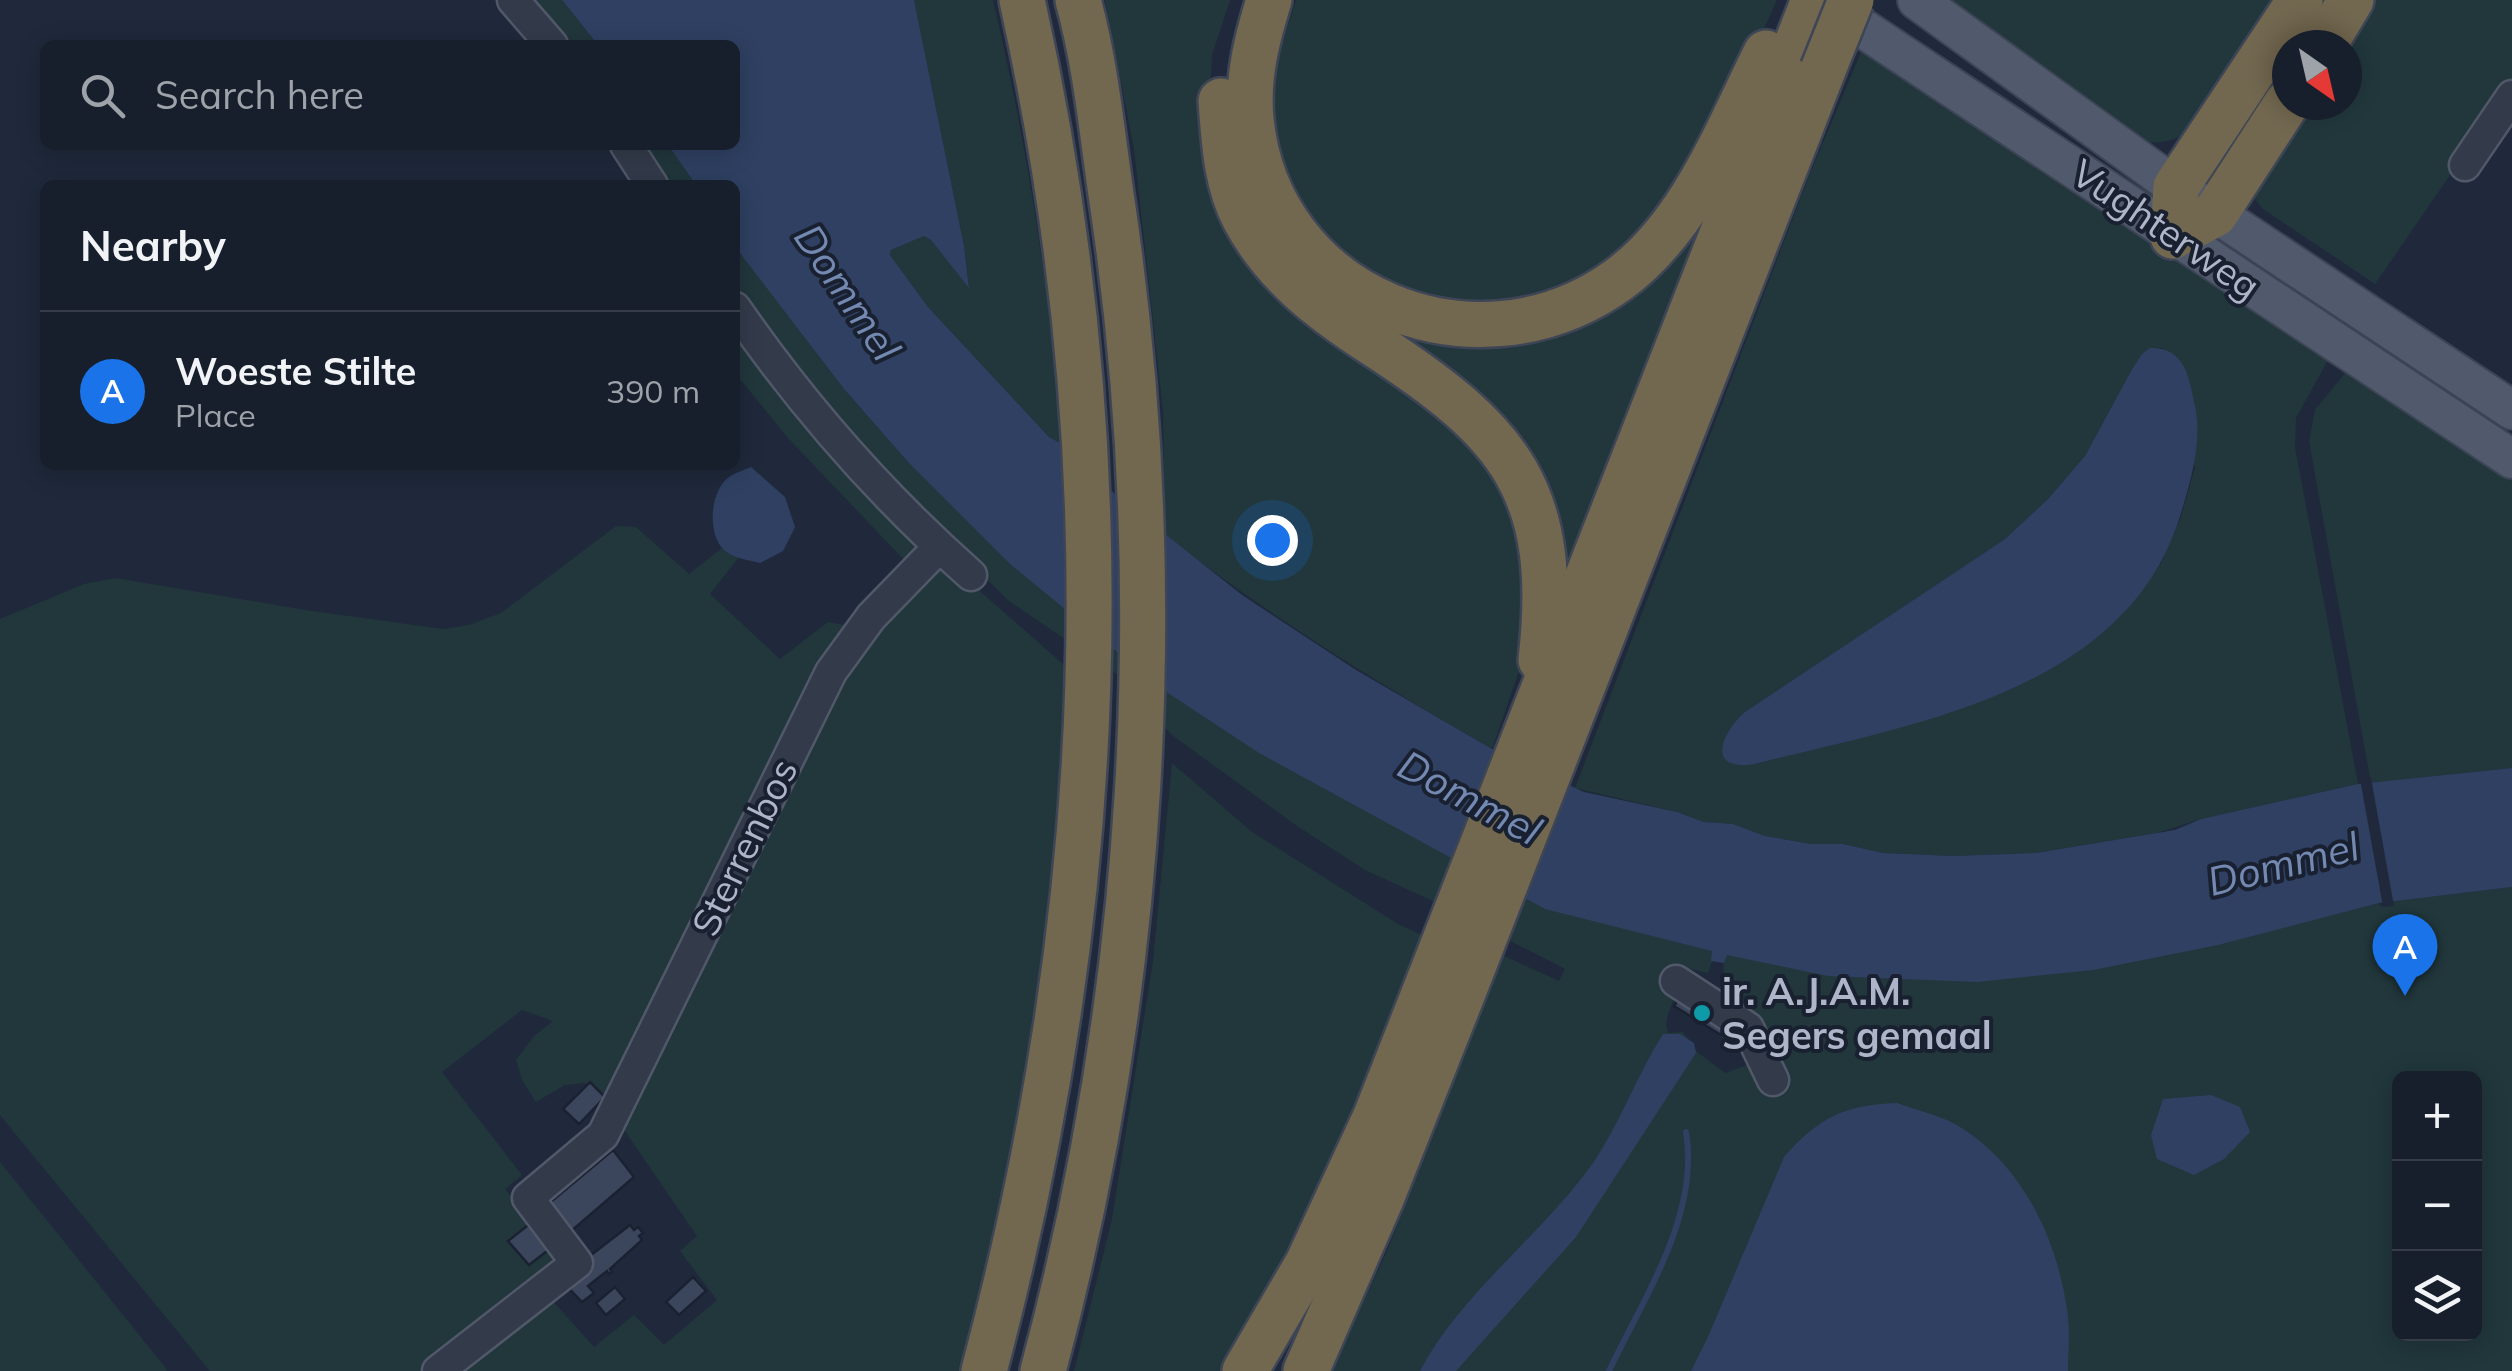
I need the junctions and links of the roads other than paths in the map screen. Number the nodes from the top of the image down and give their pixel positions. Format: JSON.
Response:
{"nodes":[{"id":1,"x":513,"y":0,"type":"edge"},
{"id":2,"x":1022,"y":0,"type":"edge"},
{"id":3,"x":1078,"y":0,"type":"edge"},
{"id":4,"x":1238,"y":0,"type":"edge"},
{"id":5,"x":1270,"y":0,"type":"edge"},
{"id":6,"x":1817,"y":0,"type":"edge"},
{"id":7,"x":1851,"y":0,"type":"edge"},
{"id":8,"x":1917,"y":0,"type":"edge"},
{"id":9,"x":2300,"y":0,"type":"edge"},
{"id":10,"x":2352,"y":0,"type":"edge"},
{"id":11,"x":2333,"y":30,"type":"edge"},
{"id":12,"x":548,"y":40,"type":"edge"},
{"id":13,"x":1797,"y":40,"type":"edge"},
{"id":14,"x":2512,"y":96,"type":"edge"},
{"id":15,"x":2276,"y":120,"type":"edge"},
{"id":16,"x":629,"y":150,"type":"edge"},
{"id":17,"x":2465,"y":166,"type":"dead end"},
{"id":18,"x":649,"y":180,"type":"edge"},
{"id":19,"x":2176,"y":188,"type":"junction"},
{"id":20,"x":2214,"y":214,"type":"junction"},
{"id":21,"x":2173,"y":236,"type":"junction"},
{"id":22,"x":740,"y":314,"type":"edge"},
{"id":23,"x":2512,"y":410,"type":"edge"},
{"id":24,"x":2512,"y":460,"type":"edge"},
{"id":25,"x":939,"y":547,"type":"junction"},
{"id":26,"x":971,"y":575,"type":"dead end"},
{"id":27,"x":1550,"y":724,"type":"junction"},
{"id":28,"x":1451,"y":978,"type":"junction"},
{"id":29,"x":1676,"y":981,"type":"dead end"},
{"id":30,"x":1773,"y":1080,"type":"dead end"},
{"id":31,"x":438,"y":1371,"type":"edge"},
{"id":32,"x":984,"y":1371,"type":"edge"},
{"id":33,"x":1043,"y":1371,"type":"edge"},
{"id":34,"x":1245,"y":1371,"type":"edge"},
{"id":35,"x":1306,"y":1371,"type":"edge"}],
"edges":[{"from":1,"to":12,"type":"street"},
{"from":2,"to":32,"type":"highway"},
{"from":3,"to":33,"type":"highway"},
{"from":4,"to":27,"type":"highway"},
{"from":5,"to":13,"type":"highway"},
{"from":6,"to":13,"type":"highway"},
{"from":6,"to":21,"type":"main road","name":"Vughterweg"},
{"from":7,"to":13,"type":"highway","bridge":true},
{"from":8,"to":19,"type":"main road","name":"Vughterweg"},
{"from":9,"to":19,"type":"highway"},
{"from":10,"to":11,"type":"highway"},
{"from":13,"to":27,"type":"highway"},
{"from":14,"to":17,"type":"street"},
{"from":15,"to":20,"type":"highway"},
{"from":16,"to":18,"type":"street"},
{"from":19,"to":20,"type":"main road","name":"Vughterweg"},
{"from":19,"to":21,"type":"highway"},
{"from":20,"to":21,"type":"highway"},
{"from":20,"to":23,"type":"main road","name":"Vughterweg"},
{"from":21,"to":24,"type":"main road","name":"Vughterweg"},
{"from":22,"to":25,"type":"street"},
{"from":25,"to":26,"type":"street"},
{"from":25,"to":31,"type":"street","name":"Sterrenbos"},
{"from":27,"to":28,"type":"highway"},
{"from":28,"to":34,"type":"highway"},
{"from":28,"to":35,"type":"highway"},
{"from":29,"to":30,"type":"street"}]}
